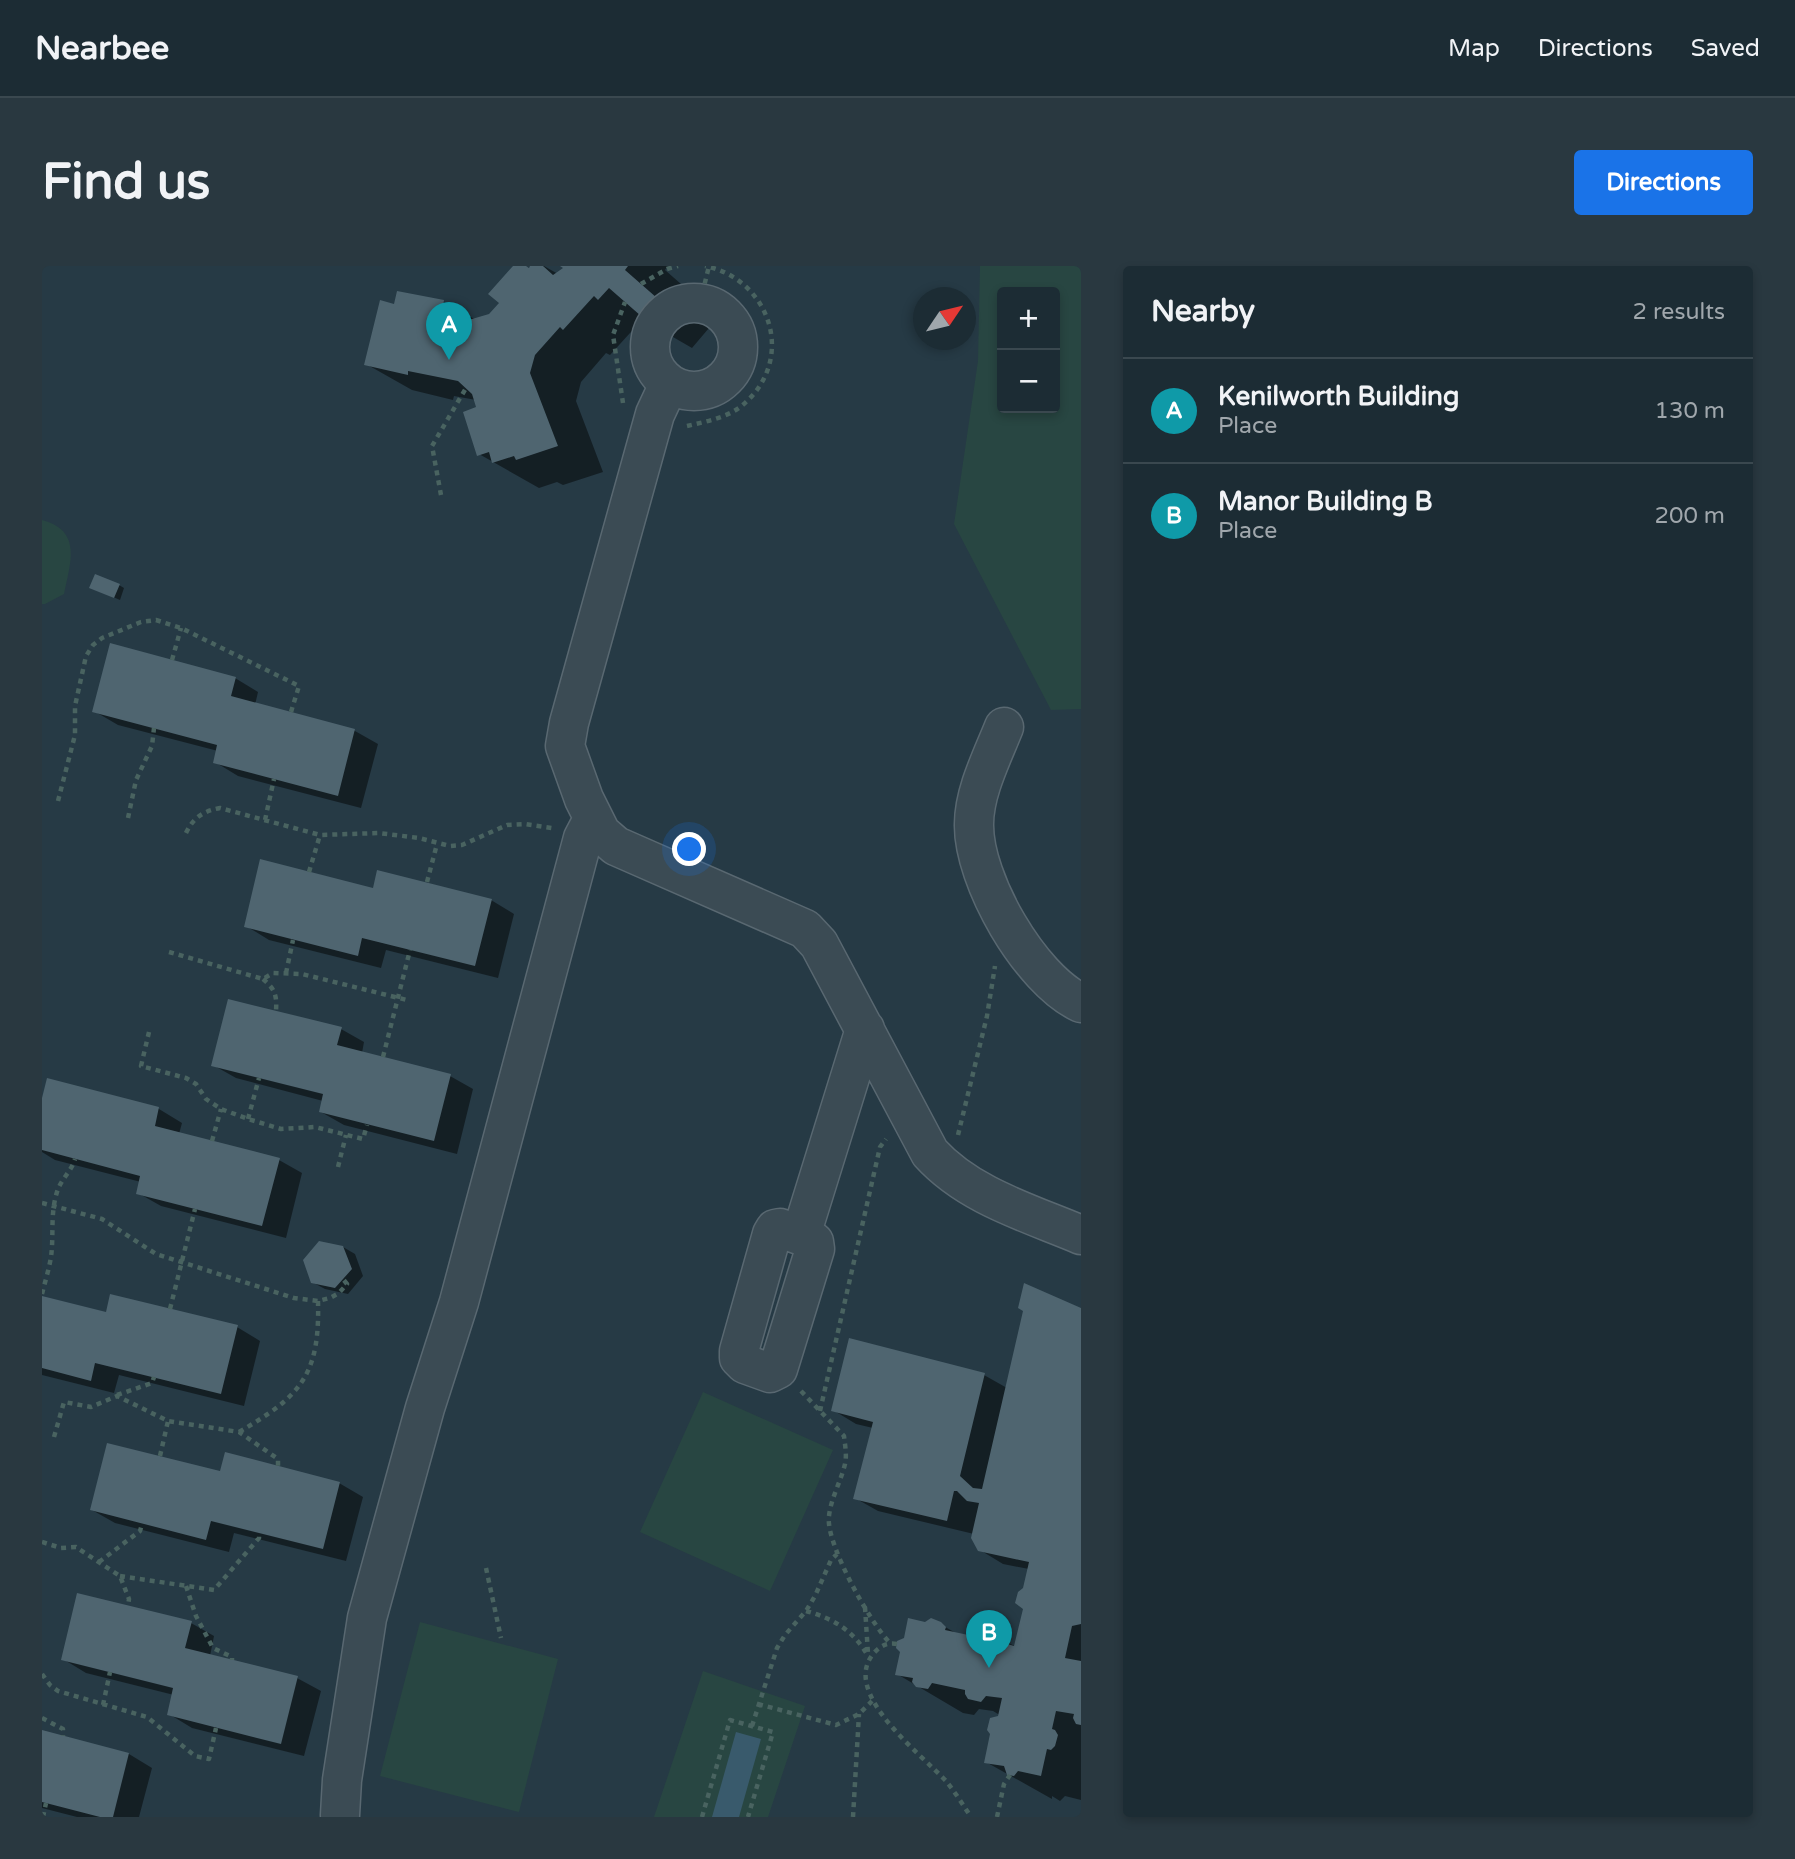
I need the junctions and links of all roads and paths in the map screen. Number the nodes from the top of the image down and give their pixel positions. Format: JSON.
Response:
{"nodes":[{"id":1,"x":678,"y":266,"type":"edge"},
{"id":2,"x":706,"y":275,"type":"edge"},
{"id":3,"x":641,"y":284,"type":"dead end"},
{"id":4,"x":669,"y":384,"type":"junction"},
{"id":5,"x":466,"y":388,"type":"dead end"},
{"id":6,"x":682,"y":428,"type":"dead end"},
{"id":7,"x":441,"y":495,"type":"dead end"},
{"id":8,"x":181,"y":628,"type":"junction"},
{"id":9,"x":172,"y":660,"type":"dead end"},
{"id":10,"x":291,"y":712,"type":"dead end"},
{"id":11,"x":1004,"y":727,"type":"dead end"},
{"id":12,"x":155,"y":728,"type":"dead end"},
{"id":13,"x":274,"y":779,"type":"dead end"},
{"id":14,"x":58,"y":801,"type":"dead end"},
{"id":15,"x":128,"y":818,"type":"dead end"},
{"id":16,"x":265,"y":820,"type":"junction"},
{"id":17,"x":588,"y":829,"type":"junction"},
{"id":18,"x":186,"y":833,"type":"dead end"},
{"id":19,"x":320,"y":835,"type":"junction"},
{"id":20,"x":437,"y":844,"type":"junction"},
{"id":21,"x":309,"y":872,"type":"dead end"},
{"id":22,"x":427,"y":882,"type":"dead end"},
{"id":23,"x":293,"y":940,"type":"dead end"},
{"id":24,"x":410,"y":950,"type":"dead end"},
{"id":25,"x":169,"y":952,"type":"dead end"},
{"id":26,"x":995,"y":960,"type":"dead end"},
{"id":27,"x":286,"y":973,"type":"junction"},
{"id":28,"x":263,"y":979,"type":"junction"},
{"id":29,"x":398,"y":998,"type":"junction"},
{"id":30,"x":407,"y":1000,"type":"dead end"},
{"id":31,"x":1081,"y":1003,"type":"edge"},
{"id":32,"x":275,"y":1011,"type":"dead end"},
{"id":33,"x":865,"y":1029,"type":"junction"},
{"id":34,"x":149,"y":1032,"type":"dead end"},
{"id":35,"x":383,"y":1057,"type":"dead end"},
{"id":36,"x":259,"y":1078,"type":"dead end"},
{"id":37,"x":221,"y":1109,"type":"junction"},
{"id":38,"x":248,"y":1119,"type":"junction"},
{"id":39,"x":912,"y":1119,"type":"junction"},
{"id":40,"x":367,"y":1125,"type":"dead end"},
{"id":41,"x":346,"y":1135,"type":"junction"},
{"id":42,"x":212,"y":1141,"type":"dead end"},
{"id":43,"x":955,"y":1146,"type":"dead end"},
{"id":44,"x":75,"y":1159,"type":"dead end"},
{"id":45,"x":338,"y":1167,"type":"dead end"},
{"id":46,"x":42,"y":1203,"type":"edge"},
{"id":47,"x":54,"y":1206,"type":"junction"},
{"id":48,"x":195,"y":1209,"type":"dead end"},
{"id":49,"x":1081,"y":1235,"type":"edge"},
{"id":50,"x":181,"y":1262,"type":"junction"},
{"id":51,"x":343,"y":1279,"type":"dead end"},
{"id":52,"x":42,"y":1294,"type":"edge"},
{"id":53,"x":318,"y":1301,"type":"junction"},
{"id":54,"x":170,"y":1309,"type":"dead end"},
{"id":55,"x":778,"y":1369,"type":"joint"},
{"id":56,"x":154,"y":1377,"type":"dead end"},
{"id":57,"x":117,"y":1396,"type":"junction"},
{"id":58,"x":820,"y":1411,"type":"junction"},
{"id":59,"x":168,"y":1421,"type":"junction"},
{"id":60,"x":240,"y":1432,"type":"junction"},
{"id":61,"x":54,"y":1437,"type":"dead end"},
{"id":62,"x":160,"y":1456,"type":"dead end"},
{"id":63,"x":278,"y":1466,"type":"dead end"},
{"id":64,"x":142,"y":1524,"type":"dead end"},
{"id":65,"x":259,"y":1533,"type":"dead end"},
{"id":66,"x":42,"y":1542,"type":"edge"},
{"id":67,"x":837,"y":1554,"type":"junction"},
{"id":68,"x":99,"y":1562,"type":"junction"},
{"id":69,"x":486,"y":1568,"type":"dead end"},
{"id":70,"x":120,"y":1576,"type":"junction"},
{"id":71,"x":186,"y":1586,"type":"junction"},
{"id":72,"x":865,"y":1605,"type":"junction"},
{"id":73,"x":128,"y":1606,"type":"dead end"},
{"id":74,"x":806,"y":1611,"type":"junction"},
{"id":75,"x":501,"y":1638,"type":"dead end"},
{"id":76,"x":868,"y":1659,"type":"junction"},
{"id":77,"x":232,"y":1660,"type":"dead end"},
{"id":78,"x":110,"y":1672,"type":"dead end"},
{"id":79,"x":42,"y":1674,"type":"edge"},
{"id":80,"x":872,"y":1701,"type":"junction"},
{"id":81,"x":758,"y":1704,"type":"junction"},
{"id":82,"x":103,"y":1705,"type":"junction"},
{"id":83,"x":859,"y":1714,"type":"junction"},
{"id":84,"x":42,"y":1718,"type":"edge"},
{"id":85,"x":752,"y":1726,"type":"junction"},
{"id":86,"x":216,"y":1728,"type":"dead end"},
{"id":87,"x":62,"y":1735,"type":"dead end"},
{"id":88,"x":1010,"y":1775,"type":"dead end"},
{"id":89,"x":46,"y":1803,"type":"dead end"},
{"id":90,"x":342,"y":1816,"type":"edge"},
{"id":91,"x":43,"y":1817,"type":"edge"},
{"id":92,"x":702,"y":1817,"type":"edge"},
{"id":93,"x":748,"y":1817,"type":"edge"},
{"id":94,"x":853,"y":1817,"type":"edge"},
{"id":95,"x":971,"y":1817,"type":"edge"},
{"id":96,"x":997,"y":1817,"type":"edge"}],
"edges":[{"from":1,"to":3,"type":"path"},
{"from":2,"to":4,"type":"lane"},
{"from":2,"to":4,"type":"lane"},
{"from":2,"to":6,"type":"path"},
{"from":4,"to":17,"type":"lane"},
{"from":5,"to":7,"type":"path"},
{"from":8,"to":9,"type":"path"},
{"from":8,"to":10,"type":"path"},
{"from":8,"to":14,"type":"path"},
{"from":11,"to":31,"type":"lane"},
{"from":12,"to":15,"type":"path"},
{"from":13,"to":16,"type":"path"},
{"from":16,"to":18,"type":"path"},
{"from":16,"to":19,"type":"path"},
{"from":17,"to":20,"type":"path"},
{"from":17,"to":33,"type":"lane"},
{"from":17,"to":90,"type":"lane"},
{"from":19,"to":20,"type":"path"},
{"from":19,"to":21,"type":"path"},
{"from":20,"to":22,"type":"path"},
{"from":23,"to":27,"type":"path"},
{"from":24,"to":29,"type":"path"},
{"from":25,"to":28,"type":"path"},
{"from":26,"to":43,"type":"path"},
{"from":27,"to":28,"type":"path"},
{"from":27,"to":29,"type":"path"},
{"from":28,"to":32,"type":"path"},
{"from":29,"to":30,"type":"path"},
{"from":29,"to":35,"type":"path"},
{"from":33,"to":39,"type":"lane"},
{"from":33,"to":55,"type":"lane"},
{"from":34,"to":37,"type":"path"},
{"from":36,"to":38,"type":"path"},
{"from":37,"to":38,"type":"path"},
{"from":37,"to":42,"type":"path"},
{"from":38,"to":41,"type":"path"},
{"from":39,"to":49,"type":"lane"},
{"from":39,"to":58,"type":"path"},
{"from":40,"to":41,"type":"path"},
{"from":41,"to":45,"type":"path"},
{"from":44,"to":47,"type":"path"},
{"from":46,"to":47,"type":"path"},
{"from":47,"to":50,"type":"path"},
{"from":47,"to":52,"type":"path"},
{"from":48,"to":50,"type":"path"},
{"from":50,"to":53,"type":"path"},
{"from":50,"to":54,"type":"path"},
{"from":51,"to":53,"type":"path"},
{"from":53,"to":60,"type":"path"},
{"from":55,"to":58,"type":"path"},
{"from":56,"to":57,"type":"path"},
{"from":57,"to":59,"type":"path"},
{"from":57,"to":61,"type":"path"},
{"from":58,"to":67,"type":"path"},
{"from":59,"to":60,"type":"path"},
{"from":59,"to":62,"type":"path"},
{"from":60,"to":63,"type":"path"},
{"from":64,"to":68,"type":"path"},
{"from":65,"to":71,"type":"path"},
{"from":66,"to":68,"type":"path"},
{"from":67,"to":72,"type":"path"},
{"from":67,"to":74,"type":"path"},
{"from":68,"to":70,"type":"path"},
{"from":69,"to":75,"type":"path"},
{"from":70,"to":71,"type":"path"},
{"from":70,"to":73,"type":"path"},
{"from":71,"to":77,"type":"path"},
{"from":72,"to":76,"type":"path"},
{"from":72,"to":76,"type":"path"},
{"from":74,"to":76,"type":"path"},
{"from":74,"to":81,"type":"path"},
{"from":76,"to":80,"type":"path"},
{"from":78,"to":82,"type":"path"},
{"from":79,"to":82,"type":"path"},
{"from":80,"to":83,"type":"path"},
{"from":80,"to":95,"type":"path"},
{"from":81,"to":83,"type":"path"},
{"from":81,"to":85,"type":"path"},
{"from":82,"to":86,"type":"path"},
{"from":83,"to":94,"type":"path"},
{"from":84,"to":87,"type":"path"},
{"from":85,"to":92,"type":"path"},
{"from":85,"to":93,"type":"path"},
{"from":88,"to":96,"type":"path"},
{"from":89,"to":91,"type":"path"}]}
